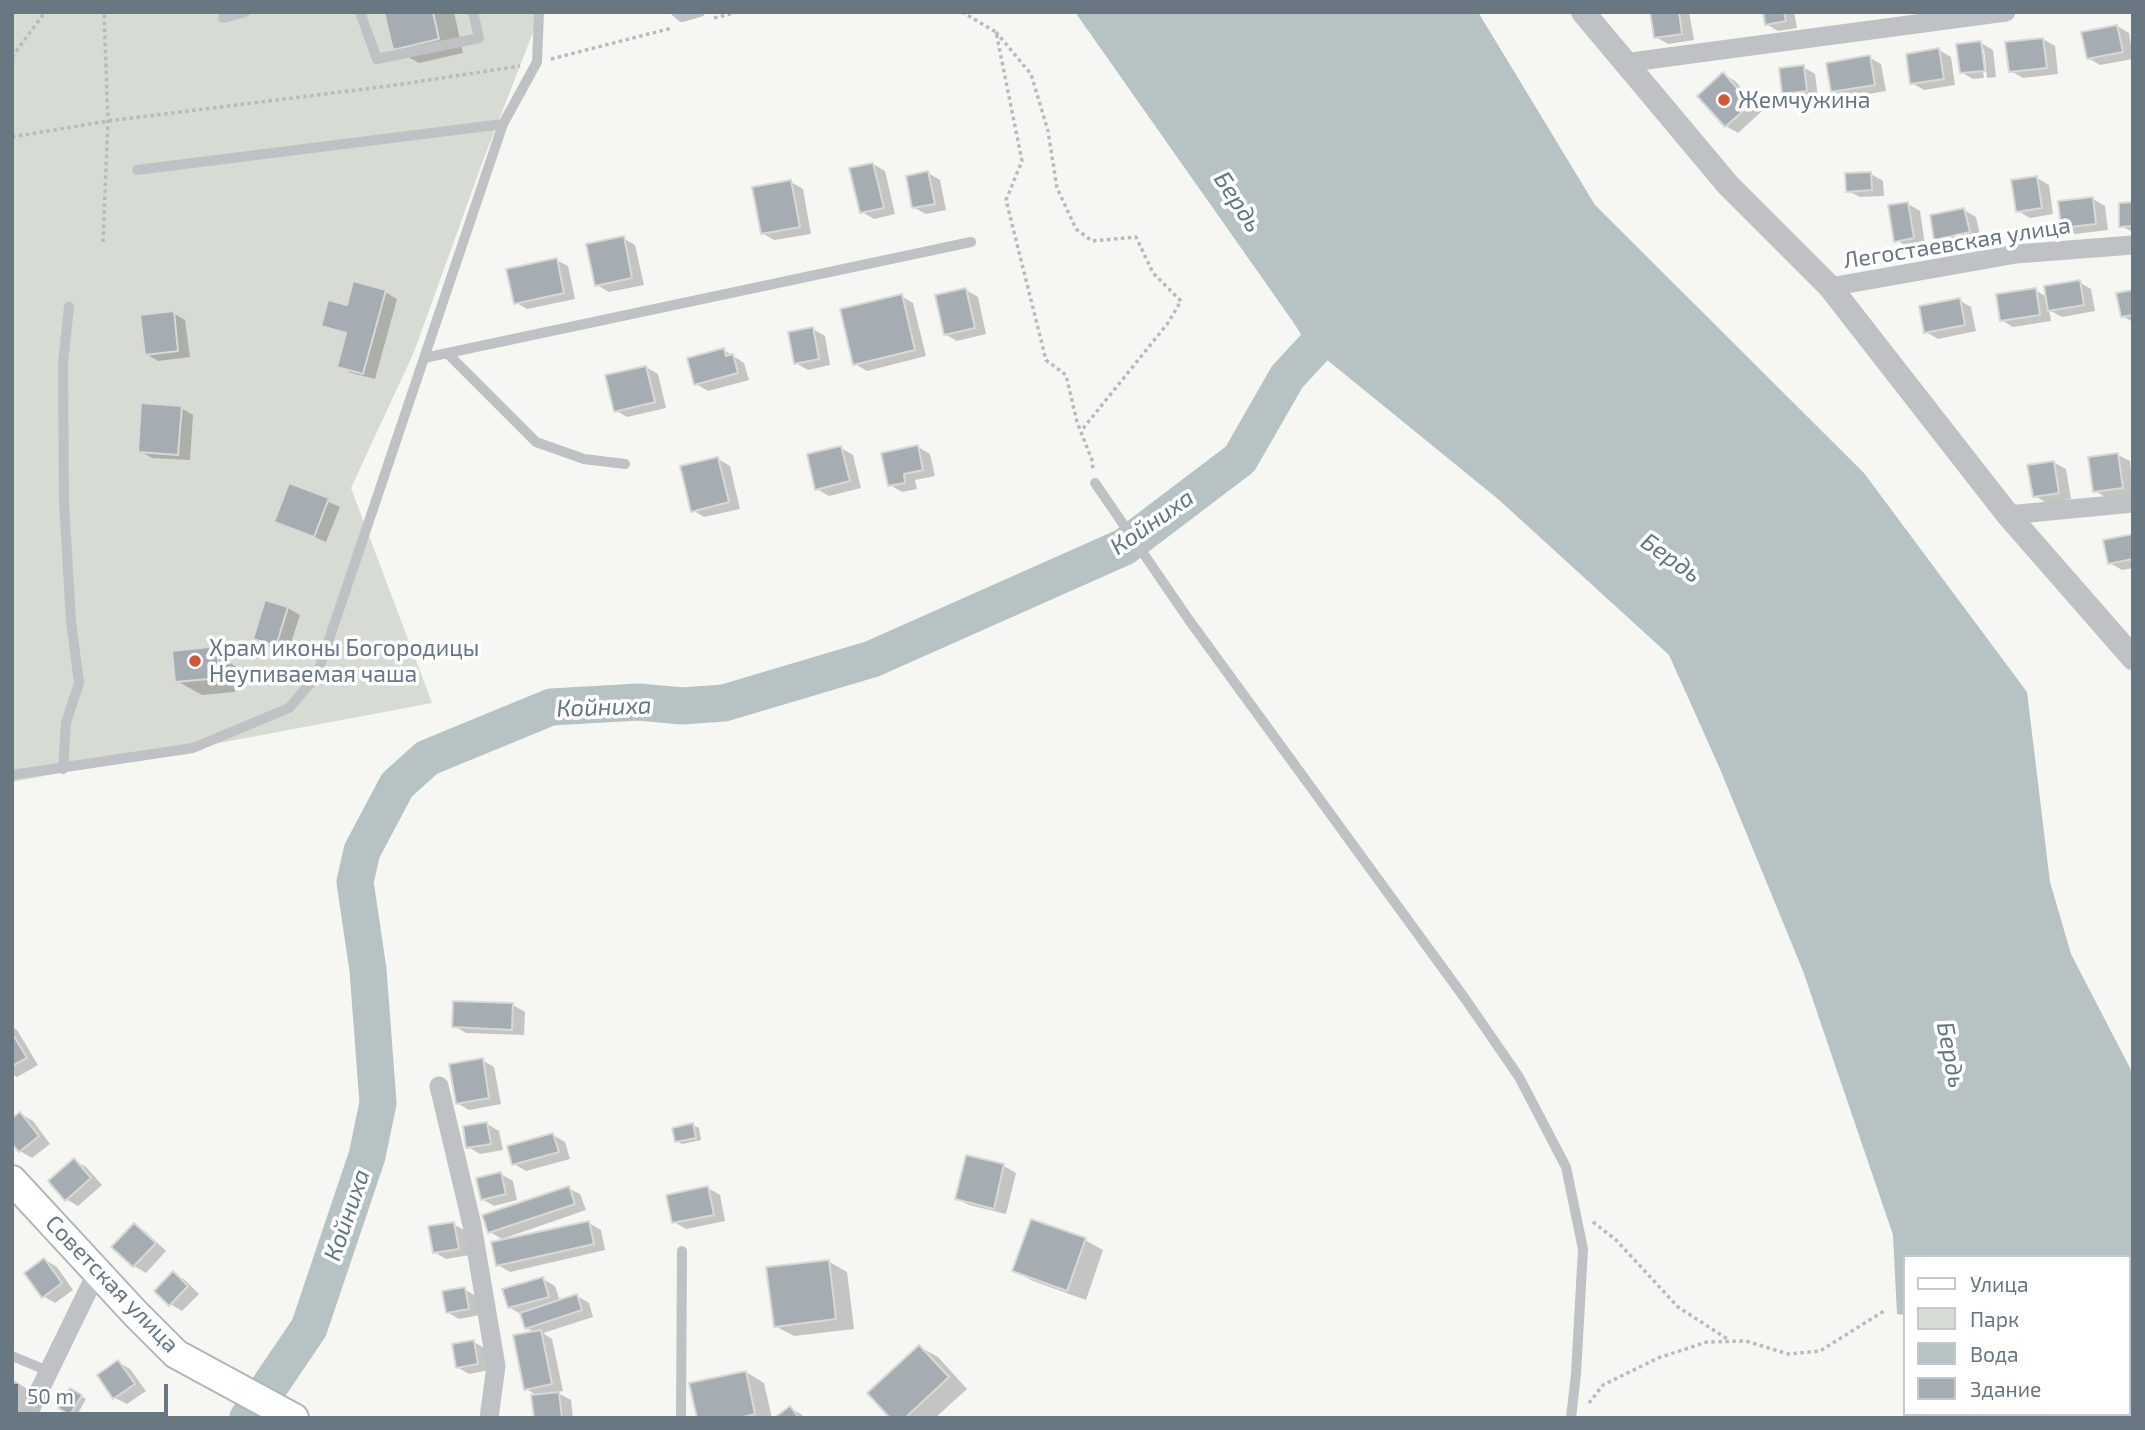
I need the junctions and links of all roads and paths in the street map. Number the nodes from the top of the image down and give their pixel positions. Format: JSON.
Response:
{"nodes":[{"id":1,"x":45,"y":12,"type":"edge"},
{"id":2,"x":104,"y":12,"type":"edge"},
{"id":3,"x":245,"y":12,"type":"edge"},
{"id":4,"x":360,"y":12,"type":"edge"},
{"id":5,"x":473,"y":12,"type":"edge"},
{"id":6,"x":539,"y":12,"type":"edge"},
{"id":7,"x":676,"y":12,"type":"edge"},
{"id":8,"x":700,"y":12,"type":"edge"},
{"id":9,"x":738,"y":12,"type":"edge"},
{"id":10,"x":962,"y":12,"type":"edge"},
{"id":11,"x":1583,"y":12,"type":"edge"},
{"id":12,"x":2006,"y":12,"type":"edge"},
{"id":13,"x":223,"y":18,"type":"dead end"},
{"id":14,"x":713,"y":18,"type":"dead end"},
{"id":15,"x":677,"y":27,"type":"dead end"},
{"id":16,"x":996,"y":32,"type":"junction"},
{"id":17,"x":12,"y":57,"type":"edge"},
{"id":18,"x":537,"y":62,"type":"junction"},
{"id":19,"x":1624,"y":63,"type":"junction"},
{"id":20,"x":108,"y":121,"type":"junction"},
{"id":21,"x":503,"y":124,"type":"junction"},
{"id":22,"x":12,"y":137,"type":"edge"},
{"id":23,"x":137,"y":170,"type":"dead end"},
{"id":24,"x":103,"y":242,"type":"dead end"},
{"id":25,"x":971,"y":242,"type":"dead end"},
{"id":26,"x":2133,"y":245,"type":"edge"},
{"id":27,"x":1830,"y":287,"type":"junction"},
{"id":28,"x":69,"y":307,"type":"dead end"},
{"id":29,"x":447,"y":353,"type":"junction"},
{"id":30,"x":424,"y":358,"type":"junction"},
{"id":31,"x":1081,"y":431,"type":"junction"},
{"id":32,"x":625,"y":464,"type":"dead end"},
{"id":33,"x":1095,"y":483,"type":"joint"},
{"id":34,"x":2133,"y":503,"type":"edge"},
{"id":35,"x":2008,"y":515,"type":"junction"},
{"id":36,"x":2133,"y":658,"type":"edge"},
{"id":37,"x":63,"y":769,"type":"junction"},
{"id":38,"x":12,"y":775,"type":"edge"},
{"id":39,"x":439,"y":1086,"type":"dead end"},
{"id":40,"x":12,"y":1180,"type":"edge"},
{"id":41,"x":1574,"y":1206,"type":"junction"},
{"id":42,"x":682,"y":1251,"type":"dead end"},
{"id":43,"x":97,"y":1272,"type":"junction"},
{"id":44,"x":1884,"y":1311,"type":"dead end"},
{"id":45,"x":1731,"y":1341,"type":"junction"},
{"id":46,"x":12,"y":1356,"type":"edge"},
{"id":47,"x":48,"y":1371,"type":"junction"},
{"id":48,"x":1583,"y":1410,"type":"dead end"},
{"id":49,"x":26,"y":1418,"type":"edge"},
{"id":50,"x":293,"y":1418,"type":"edge"},
{"id":51,"x":489,"y":1418,"type":"edge"},
{"id":52,"x":681,"y":1418,"type":"edge"},
{"id":53,"x":1572,"y":1418,"type":"edge"}],
"edges":[{"from":1,"to":17,"type":"path"},
{"from":2,"to":20,"type":"path"},
{"from":3,"to":13,"type":"lane"},
{"from":4,"to":5,"type":"lane"},
{"from":6,"to":18,"type":"lane"},
{"from":7,"to":8,"type":"lane"},
{"from":9,"to":14,"type":"path"},
{"from":10,"to":16,"type":"path"},
{"from":11,"to":19,"type":"street"},
{"from":12,"to":19,"type":"street"},
{"from":15,"to":18,"type":"path"},
{"from":16,"to":31,"type":"path"},
{"from":16,"to":31,"type":"path"},
{"from":18,"to":20,"type":"path"},
{"from":18,"to":21,"type":"lane"},
{"from":19,"to":27,"type":"street"},
{"from":20,"to":22,"type":"path"},
{"from":20,"to":24,"type":"path"},
{"from":21,"to":23,"type":"lane"},
{"from":21,"to":30,"type":"lane"},
{"from":25,"to":29,"type":"lane"},
{"from":26,"to":27,"type":"street","name":"Легостаевская улица"},
{"from":27,"to":35,"type":"street"},
{"from":28,"to":37,"type":"lane"},
{"from":29,"to":30,"type":"lane"},
{"from":29,"to":32,"type":"lane"},
{"from":30,"to":37,"type":"lane"},
{"from":31,"to":33,"type":"path"},
{"from":33,"to":41,"type":"lane"},
{"from":34,"to":35,"type":"street"},
{"from":35,"to":36,"type":"street"},
{"from":37,"to":38,"type":"lane"},
{"from":39,"to":51,"type":"street"},
{"from":40,"to":43,"type":"main road","name":"Советская улица"},
{"from":41,"to":45,"type":"path"},
{"from":41,"to":53,"type":"lane"},
{"from":42,"to":52,"type":"lane"},
{"from":43,"to":47,"type":"street"},
{"from":43,"to":50,"type":"main road","name":"Советская улица"},
{"from":44,"to":45,"type":"path"},
{"from":45,"to":48,"type":"path"},
{"from":46,"to":47,"type":"lane"},
{"from":47,"to":49,"type":"street"}]}
